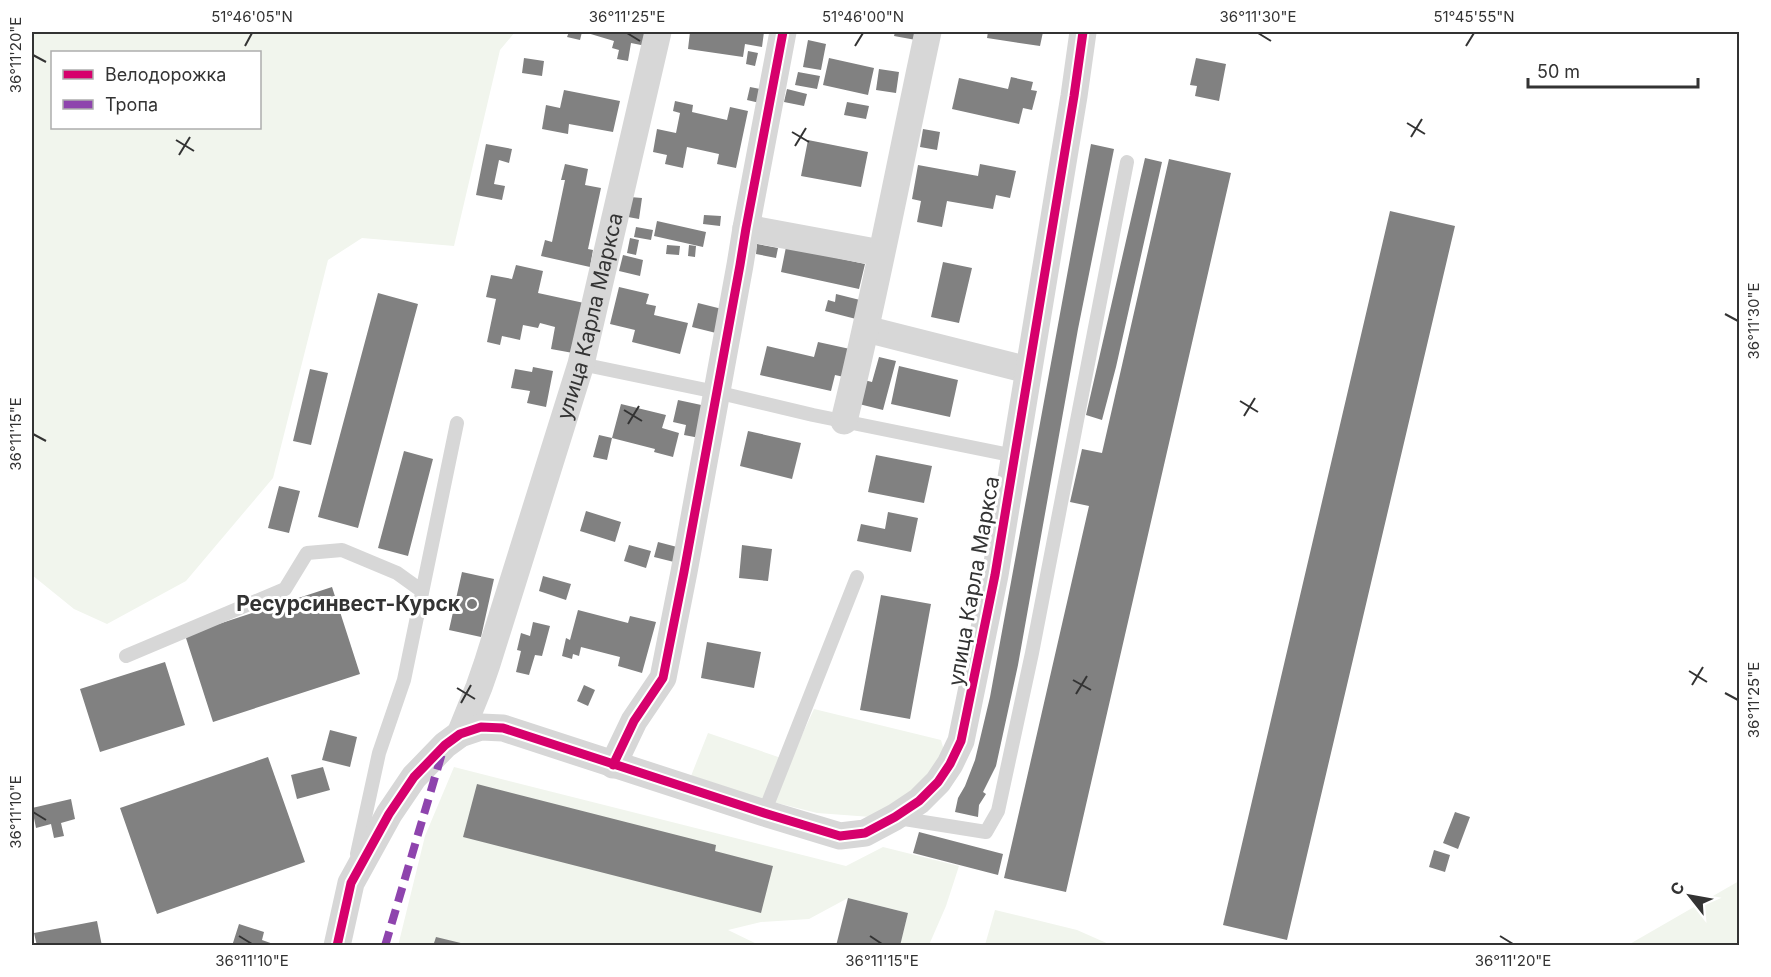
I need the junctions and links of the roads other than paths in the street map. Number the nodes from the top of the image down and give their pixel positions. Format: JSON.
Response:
{"nodes":[{"id":1,"x":658,"y":32,"type":"edge"},
{"id":2,"x":783,"y":32,"type":"edge"},
{"id":3,"x":928,"y":32,"type":"edge"},
{"id":4,"x":1083,"y":32,"type":"edge"},
{"id":5,"x":1127,"y":162,"type":"dead end"},
{"id":6,"x":746,"y":228,"type":"junction"},
{"id":7,"x":881,"y":253,"type":"junction"},
{"id":8,"x":866,"y":329,"type":"junction"},
{"id":9,"x":581,"y":364,"type":"junction"},
{"id":10,"x":1028,"y":370,"type":"junction"},
{"id":11,"x":716,"y":392,"type":"junction"},
{"id":12,"x":844,"y":421,"type":"junction"},
{"id":13,"x":457,"y":423,"type":"dead end"},
{"id":14,"x":1015,"y":456,"type":"junction"},
{"id":15,"x":857,"y":577,"type":"dead end"},
{"id":16,"x":423,"y":591,"type":"junction"},
{"id":17,"x":126,"y":656,"type":"dead end"},
{"id":18,"x":460,"y":734,"type":"junction"},
{"id":19,"x":613,"y":765,"type":"junction"},
{"id":20,"x":764,"y":813,"type":"junction"},
{"id":21,"x":895,"y":818,"type":"junction"},
{"id":22,"x":351,"y":883,"type":"junction"},
{"id":23,"x":337,"y":945,"type":"edge"}],
"edges":[{"from":1,"to":9,"type":"street","name":"улица Карла Маркса"},
{"from":2,"to":6,"type":"street"},
{"from":3,"to":7,"type":"street"},
{"from":4,"to":10,"type":"street","name":"улица Карла Маркса"},
{"from":5,"to":21,"type":"lane"},
{"from":6,"to":7,"type":"street"},
{"from":6,"to":11,"type":"street"},
{"from":7,"to":8,"type":"street"},
{"from":8,"to":10,"type":"street"},
{"from":8,"to":12,"type":"street"},
{"from":9,"to":11,"type":"lane"},
{"from":9,"to":18,"type":"street","name":"улица Карла Маркса"},
{"from":10,"to":14,"type":"street","name":"улица Карла Маркса"},
{"from":11,"to":12,"type":"lane"},
{"from":11,"to":19,"type":"street"},
{"from":12,"to":14,"type":"lane"},
{"from":13,"to":16,"type":"lane"},
{"from":14,"to":21,"type":"street","name":"улица Карла Маркса"},
{"from":15,"to":20,"type":"lane"},
{"from":16,"to":17,"type":"lane"},
{"from":16,"to":22,"type":"lane"},
{"from":18,"to":19,"type":"street","name":"улица Карла Маркса"},
{"from":18,"to":22,"type":"street","name":"улица Карла Маркса"},
{"from":19,"to":20,"type":"street","name":"улица Карла Маркса"},
{"from":20,"to":21,"type":"street","name":"улица Карла Маркса"},
{"from":22,"to":23,"type":"street","name":"улица Карла Маркса"}]}
